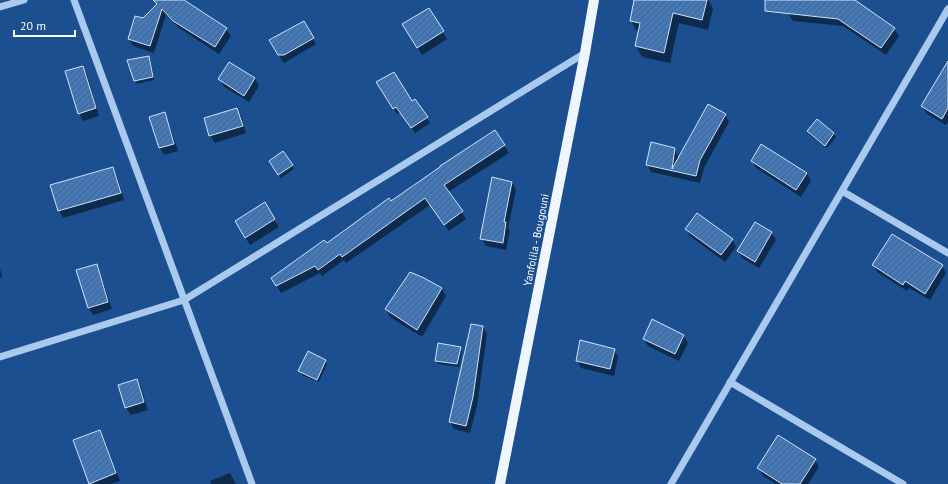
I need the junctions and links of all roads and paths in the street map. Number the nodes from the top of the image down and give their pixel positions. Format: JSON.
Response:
{"nodes":[{"id":1,"x":24,"y":0,"type":"edge"},
{"id":2,"x":74,"y":0,"type":"edge"},
{"id":3,"x":594,"y":0,"type":"edge"},
{"id":4,"x":0,"y":7,"type":"edge"},
{"id":5,"x":948,"y":9,"type":"edge"},
{"id":6,"x":585,"y":53,"type":"junction"},
{"id":7,"x":842,"y":191,"type":"junction"},
{"id":8,"x":948,"y":253,"type":"edge"},
{"id":9,"x":184,"y":300,"type":"junction"},
{"id":10,"x":0,"y":357,"type":"edge"},
{"id":11,"x":730,"y":382,"type":"junction"},
{"id":12,"x":252,"y":484,"type":"edge"},
{"id":13,"x":500,"y":484,"type":"edge"},
{"id":14,"x":671,"y":484,"type":"edge"},
{"id":15,"x":903,"y":484,"type":"edge"}],
"edges":[{"from":1,"to":4,"type":"street"},
{"from":2,"to":9,"type":"street"},
{"from":3,"to":6,"type":"main road","name":"Yanfolila - Bougouni"},
{"from":5,"to":7,"type":"street"},
{"from":6,"to":9,"type":"street"},
{"from":6,"to":13,"type":"main road","name":"Yanfolila - Bougouni"},
{"from":7,"to":8,"type":"street"},
{"from":7,"to":11,"type":"street"},
{"from":9,"to":10,"type":"street"},
{"from":9,"to":12,"type":"street"},
{"from":11,"to":14,"type":"street"},
{"from":11,"to":15,"type":"street"}]}
